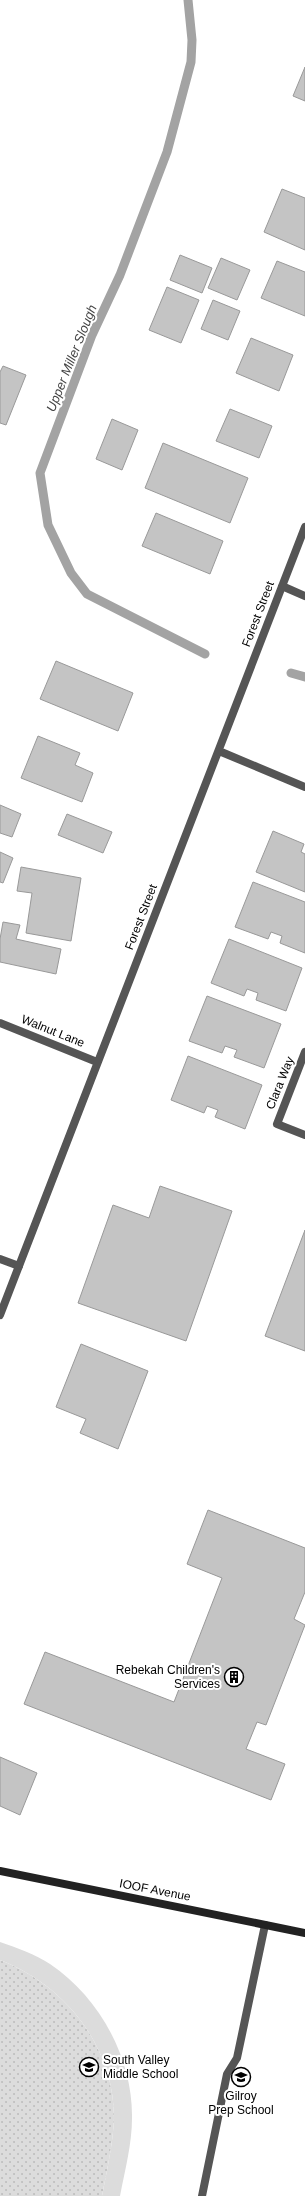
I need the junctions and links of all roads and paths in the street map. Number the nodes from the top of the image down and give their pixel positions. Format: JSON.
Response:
{"nodes":[{"id":1,"x":305,"y":526,"type":"edge"},
{"id":2,"x":282,"y":586,"type":"junction"},
{"id":3,"x":305,"y":596,"type":"edge"},
{"id":4,"x":219,"y":751,"type":"junction"},
{"id":5,"x":305,"y":787,"type":"edge"},
{"id":6,"x":0,"y":1023,"type":"edge"},
{"id":7,"x":305,"y":1052,"type":"edge"},
{"id":8,"x":97,"y":1062,"type":"junction"},
{"id":9,"x":305,"y":1134,"type":"edge"},
{"id":10,"x":0,"y":1260,"type":"edge"},
{"id":11,"x":18,"y":1266,"type":"junction"},
{"id":12,"x":0,"y":1315,"type":"edge"},
{"id":13,"x":0,"y":1871,"type":"edge"},
{"id":14,"x":266,"y":1925,"type":"junction"},
{"id":15,"x":305,"y":1933,"type":"edge"},
{"id":16,"x":202,"y":2196,"type":"edge"}],
"edges":[{"from":1,"to":2,"type":"street","name":"Forest Street"},
{"from":2,"to":3,"type":"street"},
{"from":2,"to":4,"type":"street","name":"Forest Street"},
{"from":4,"to":5,"type":"street"},
{"from":4,"to":8,"type":"street","name":"Forest Street"},
{"from":6,"to":8,"type":"street","name":"Walnut Lane"},
{"from":7,"to":9,"type":"street","name":"Clara Way"},
{"from":8,"to":11,"type":"street","name":"Forest Street"},
{"from":10,"to":11,"type":"street"},
{"from":11,"to":12,"type":"street","name":"Forest Street"},
{"from":13,"to":14,"type":"street","name":"IOOF Avenue"},
{"from":14,"to":15,"type":"street","name":"IOOF Avenue"},
{"from":14,"to":16,"type":"street"}]}
